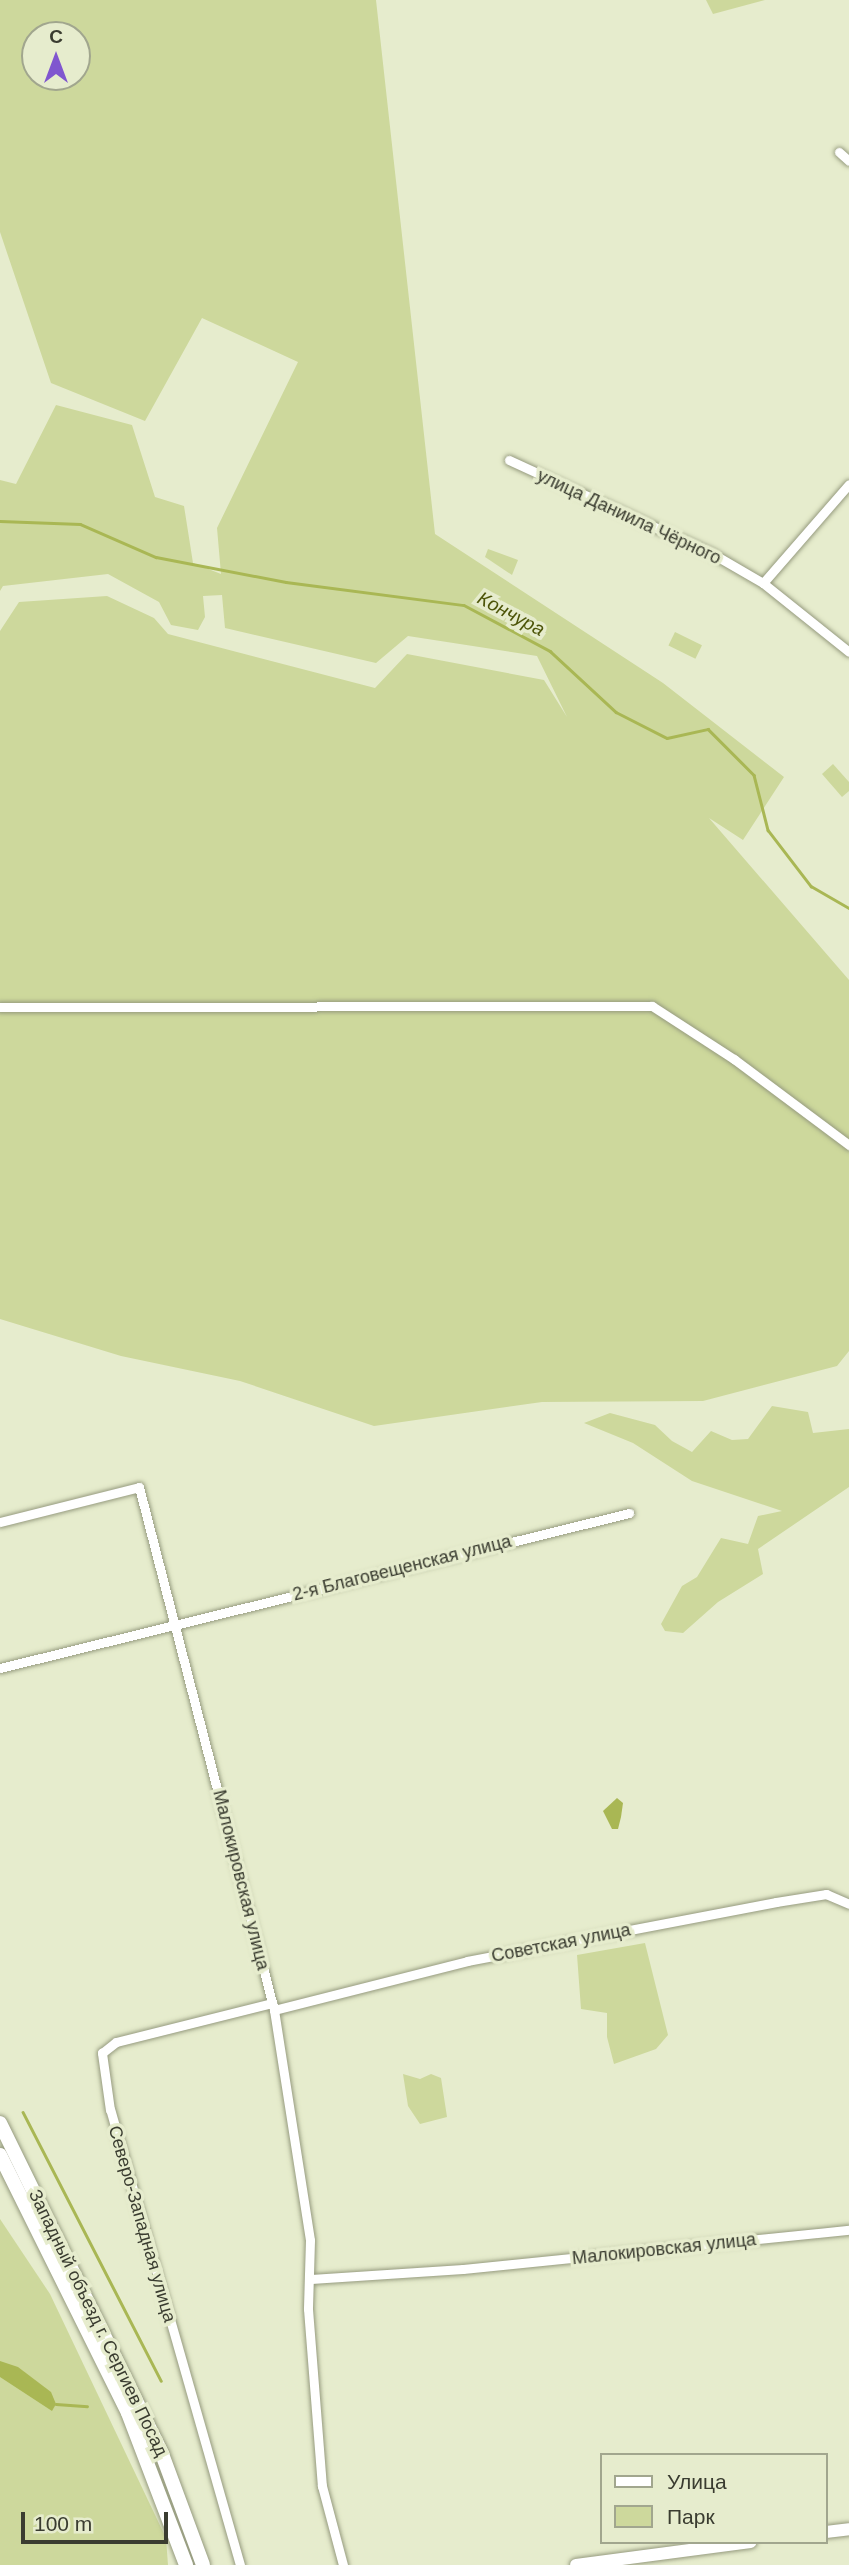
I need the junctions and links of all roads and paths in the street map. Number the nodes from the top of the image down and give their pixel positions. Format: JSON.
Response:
{"nodes":[{"id":1,"x":839,"y":152,"type":"dead end"},
{"id":2,"x":849,"y":161,"type":"edge"},
{"id":3,"x":509,"y":460,"type":"dead end"},
{"id":4,"x":849,"y":484,"type":"edge"},
{"id":5,"x":763,"y":583,"type":"junction"},
{"id":6,"x":849,"y":652,"type":"edge"},
{"id":7,"x":0,"y":1007,"type":"edge"},
{"id":8,"x":849,"y":1145,"type":"edge"},
{"id":9,"x":629,"y":1514,"type":"dead end"},
{"id":10,"x":0,"y":1522,"type":"edge"},
{"id":11,"x":175,"y":1625,"type":"junction"},
{"id":12,"x":0,"y":1668,"type":"edge"},
{"id":13,"x":849,"y":1904,"type":"edge"},
{"id":14,"x":273,"y":2006,"type":"junction"},
{"id":15,"x":0,"y":2123,"type":"edge"},
{"id":16,"x":0,"y":2155,"type":"edge"},
{"id":17,"x":849,"y":2230,"type":"edge"},
{"id":18,"x":311,"y":2280,"type":"junction"},
{"id":19,"x":849,"y":2529,"type":"edge"},
{"id":20,"x":828,"y":2532,"type":"edge"},
{"id":21,"x":735,"y":2544,"type":"edge"},
{"id":22,"x":186,"y":2565,"type":"edge"},
{"id":23,"x":203,"y":2565,"type":"edge"},
{"id":24,"x":240,"y":2565,"type":"edge"},
{"id":25,"x":343,"y":2565,"type":"edge"},
{"id":26,"x":576,"y":2565,"type":"edge"}],
"edges":[{"from":1,"to":2,"type":"street"},
{"from":3,"to":5,"type":"street","name":"улица Даниила Чёрного"},
{"from":4,"to":5,"type":"street"},
{"from":5,"to":6,"type":"street","name":"улица Даниила Чёрного"},
{"from":7,"to":8,"type":"street"},
{"from":9,"to":11,"type":"street","name":"2-я Благовещенская улица"},
{"from":10,"to":11,"type":"street","name":"Малокировская улица"},
{"from":11,"to":12,"type":"street","name":"2-я Благовещенская улица"},
{"from":11,"to":14,"type":"street","name":"Малокировская улица"},
{"from":13,"to":14,"type":"street","name":"Советская улица"},
{"from":14,"to":18,"type":"street","name":"Малокировская улица"},
{"from":14,"to":24,"type":"street","name":"Северо-Западная улица"},
{"from":15,"to":23,"type":"main road","name":"Западный объезд г. Сергиев Посад"},
{"from":16,"to":22,"type":"main road","name":"Западный объезд г. Сергиев Посад"},
{"from":17,"to":18,"type":"street","name":"Малокировская улица"},
{"from":18,"to":25,"type":"street","name":"Малокировская улица"},
{"from":19,"to":20,"type":"street"},
{"from":21,"to":26,"type":"street"}]}
